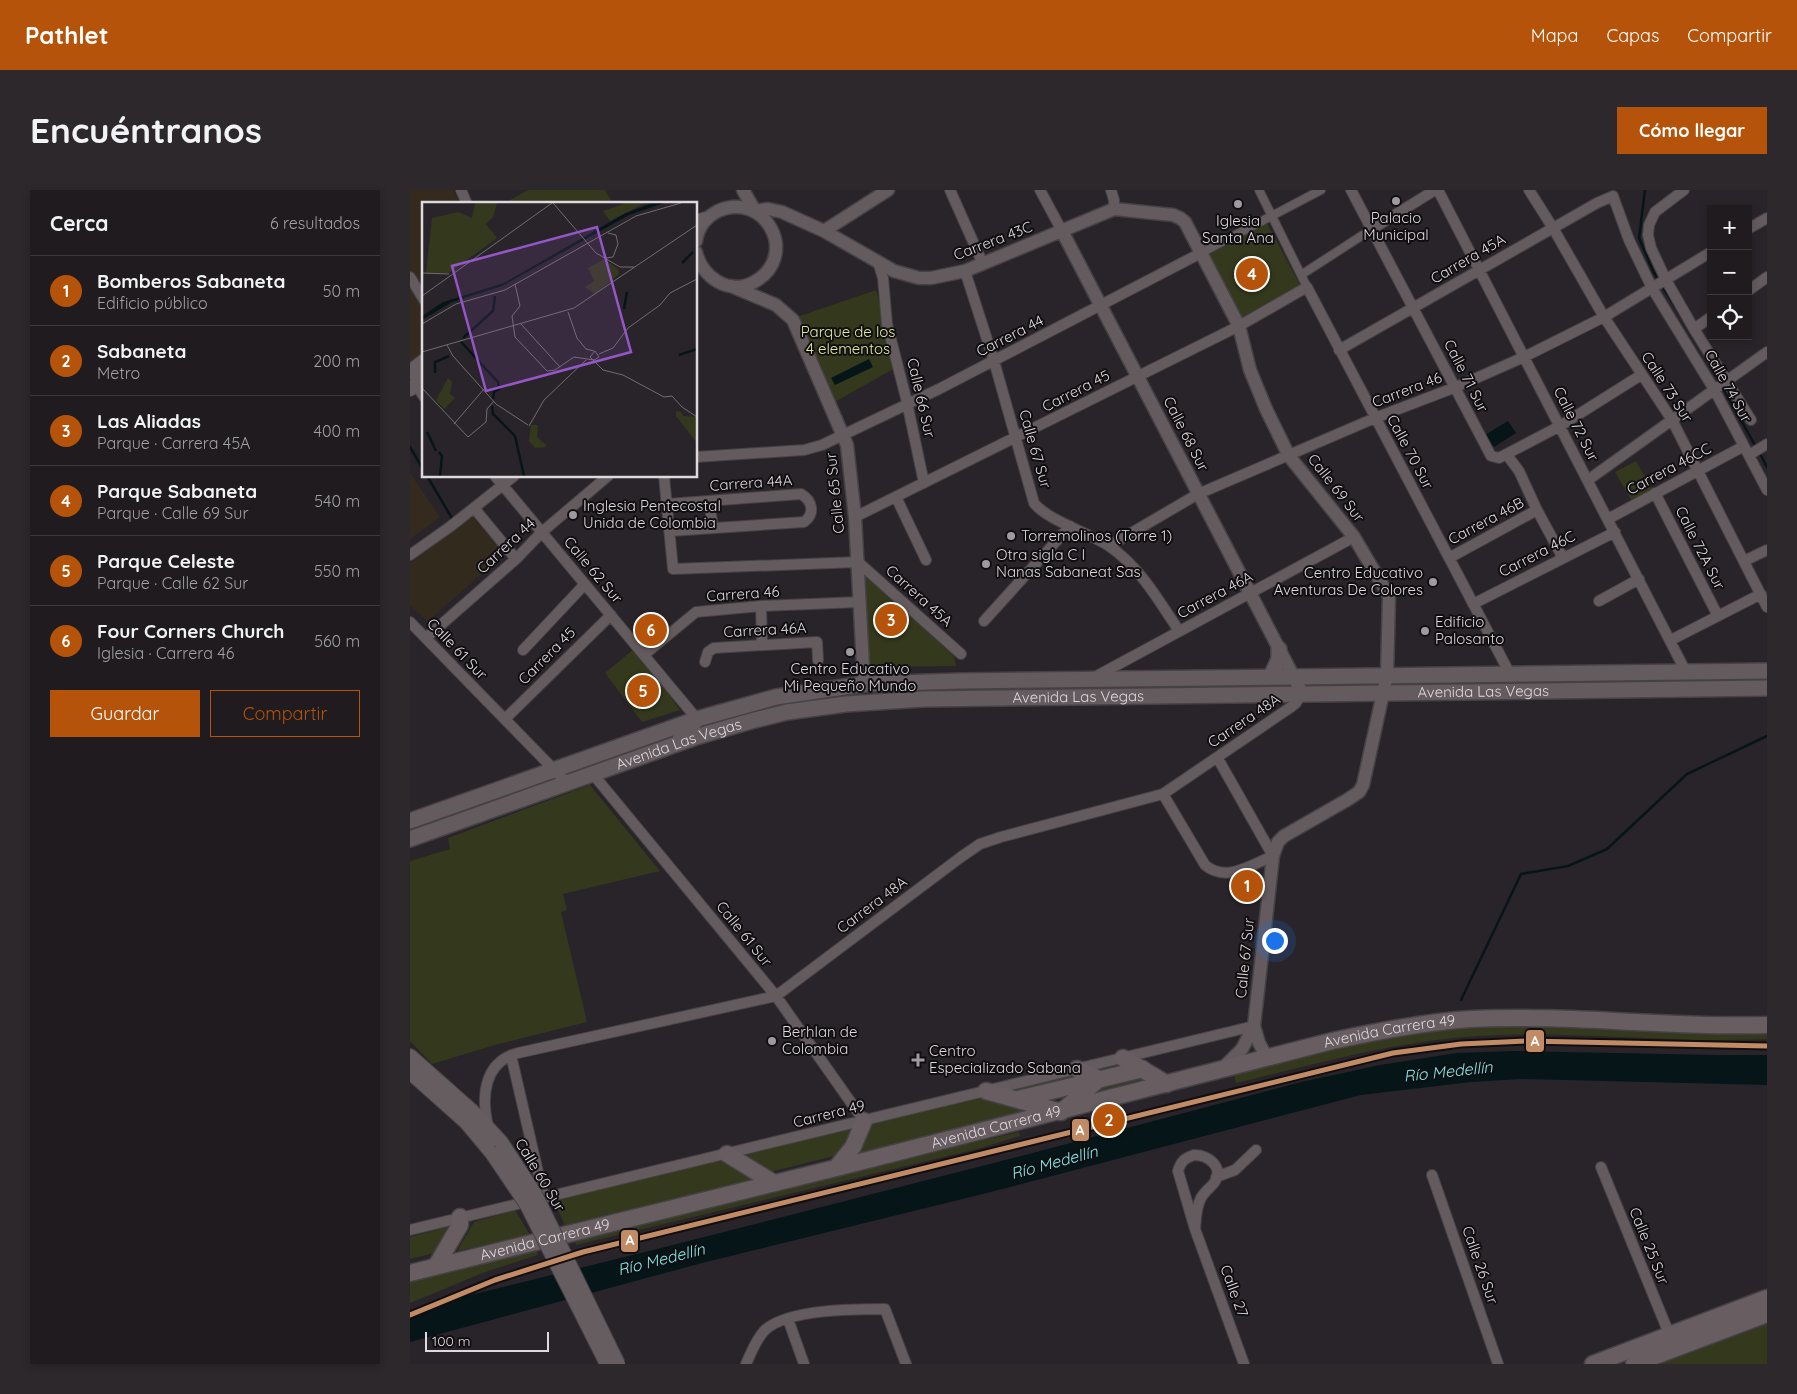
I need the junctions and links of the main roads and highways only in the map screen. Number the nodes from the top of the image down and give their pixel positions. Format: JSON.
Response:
{"nodes":[{"id":1,"x":422,"y":363,"type":"edge"},
{"id":2,"x":410,"y":372,"type":"edge"},
{"id":3,"x":1279,"y":649,"type":"road end"},
{"id":4,"x":1767,"y":671,"type":"edge"},
{"id":5,"x":1271,"y":676,"type":"junction"},
{"id":6,"x":1767,"y":688,"type":"edge"},
{"id":7,"x":410,"y":821,"type":"edge"},
{"id":8,"x":410,"y":839,"type":"edge"},
{"id":9,"x":1767,"y":1025,"type":"edge"},
{"id":10,"x":410,"y":1056,"type":"edge"},
{"id":11,"x":1123,"y":1058,"type":"road end"},
{"id":12,"x":1077,"y":1069,"type":"road end"},
{"id":13,"x":1143,"y":1069,"type":"junction"},
{"id":14,"x":410,"y":1072,"type":"edge"},
{"id":15,"x":1099,"y":1079,"type":"junction"},
{"id":16,"x":1167,"y":1084,"type":"junction"},
{"id":17,"x":986,"y":1091,"type":"road end"},
{"id":18,"x":1016,"y":1099,"type":"junction"},
{"id":19,"x":1061,"y":1112,"type":"junction"},
{"id":20,"x":864,"y":1121,"type":"road end"},
{"id":21,"x":497,"y":1147,"type":"junction"},
{"id":22,"x":727,"y":1154,"type":"road end"},
{"id":23,"x":836,"y":1168,"type":"junction"},
{"id":24,"x":774,"y":1183,"type":"junction"},
{"id":25,"x":460,"y":1217,"type":"road end"},
{"id":26,"x":436,"y":1266,"type":"junction"},
{"id":27,"x":410,"y":1273,"type":"edge"},
{"id":28,"x":1767,"y":1298,"type":"edge"},
{"id":29,"x":1767,"y":1314,"type":"edge"},
{"id":30,"x":1636,"y":1363,"type":"edge"},
{"id":31,"x":607,"y":1364,"type":"edge"},
{"id":32,"x":618,"y":1364,"type":"edge"},
{"id":33,"x":1593,"y":1364,"type":"edge"},
{"id":34,"x":1604,"y":1364,"type":"edge"}],
"edges":[{"from":1,"to":2,"type":"main road"},
{"from":3,"to":5,"type":"main road"},
{"from":4,"to":5,"type":"main road","name":"Avenida Las Vegas"},
{"from":5,"to":7,"type":"main road","name":"Avenida Las Vegas"},
{"from":6,"to":8,"type":"main road","name":"Avenida Las Vegas"},
{"from":9,"to":16,"type":"highway","name":"Avenida Carrera 49"},
{"from":10,"to":21,"type":"main road","name":"Calle 60 Sur"},
{"from":11,"to":13,"type":"highway"},
{"from":12,"to":15,"type":"highway"},
{"from":13,"to":15,"type":"highway"},
{"from":13,"to":16,"type":"highway"},
{"from":14,"to":21,"type":"main road","name":"Calle 60 Sur"},
{"from":15,"to":18,"type":"highway"},
{"from":15,"to":19,"type":"highway"},
{"from":16,"to":19,"type":"highway","name":"Avenida Carrera 49"},
{"from":17,"to":18,"type":"highway"},
{"from":18,"to":19,"type":"highway"},
{"from":19,"to":23,"type":"highway","name":"Avenida Carrera 49"},
{"from":20,"to":23,"type":"highway"},
{"from":21,"to":31,"type":"main road","name":"Calle 60 Sur","bridge":true},
{"from":21,"to":32,"type":"main road","name":"Calle 60 Sur","bridge":true},
{"from":22,"to":24,"type":"highway"},
{"from":23,"to":24,"type":"highway","name":"Avenida Carrera 49"},
{"from":24,"to":26,"type":"highway","name":"Avenida Carrera 49"},
{"from":25,"to":26,"type":"highway"},
{"from":26,"to":27,"type":"highway","name":"Avenida Carrera 49"},
{"from":28,"to":33,"type":"highway"},
{"from":29,"to":30,"type":"highway"},
{"from":30,"to":34,"type":"highway"}]}
